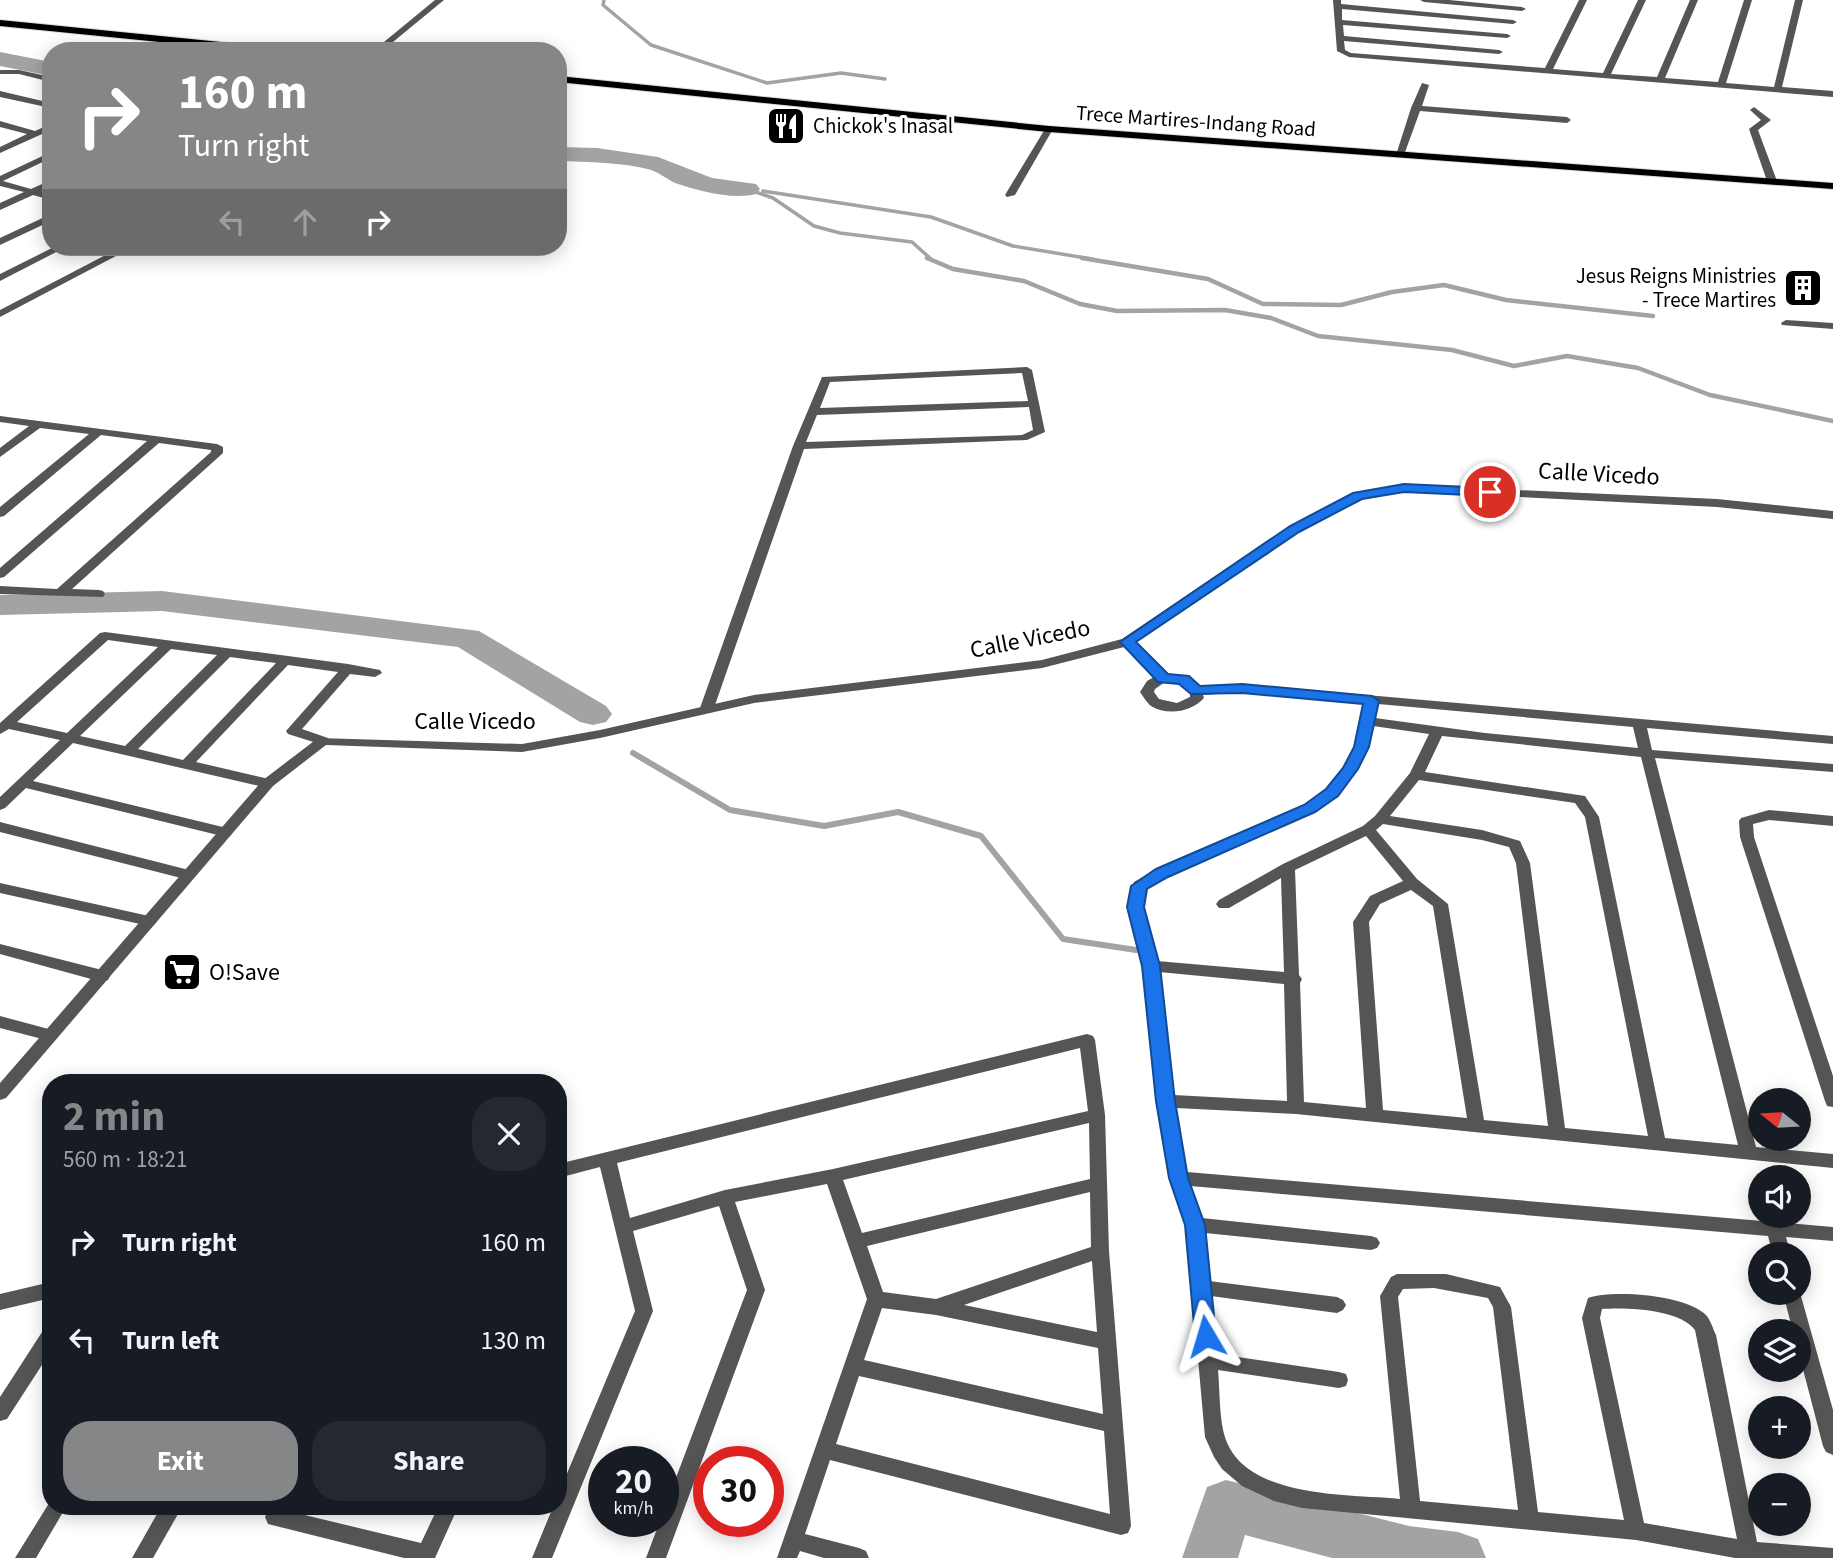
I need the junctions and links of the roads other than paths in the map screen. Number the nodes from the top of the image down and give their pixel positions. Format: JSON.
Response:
{"nodes":[{"id":1,"x":440,"y":0,"type":"edge"},
{"id":2,"x":1424,"y":0,"type":"edge"},
{"id":3,"x":1529,"y":0,"type":"edge"},
{"id":4,"x":1583,"y":0,"type":"edge"},
{"id":5,"x":1642,"y":0,"type":"edge"},
{"id":6,"x":1694,"y":0,"type":"edge"},
{"id":7,"x":1742,"y":0,"type":"edge"},
{"id":8,"x":1759,"y":0,"type":"edge"},
{"id":9,"x":1799,"y":0,"type":"edge"},
{"id":10,"x":1748,"y":1,"type":"edge"},
{"id":11,"x":1337,"y":3,"type":"edge"},
{"id":12,"x":1522,"y":9,"type":"junction"},
{"id":13,"x":1339,"y":22,"type":"junction"},
{"id":14,"x":1513,"y":22,"type":"junction"},
{"id":15,"x":0,"y":23,"type":"edge"},
{"id":16,"x":1507,"y":36,"type":"junction"},
{"id":17,"x":1341,"y":38,"type":"junction"},
{"id":18,"x":191,"y":42,"type":"edge"},
{"id":19,"x":388,"y":42,"type":"edge"},
{"id":20,"x":1499,"y":52,"type":"junction"},
{"id":21,"x":1492,"y":68,"type":"junction"},
{"id":22,"x":4,"y":72,"type":"edge"},
{"id":23,"x":1547,"y":72,"type":"junction"},
{"id":24,"x":1605,"y":76,"type":"junction"},
{"id":25,"x":42,"y":78,"type":"edge"},
{"id":26,"x":567,"y":80,"type":"edge"},
{"id":27,"x":1660,"y":81,"type":"junction"},
{"id":28,"x":1425,"y":85,"type":"dead end"},
{"id":29,"x":1721,"y":85,"type":"junction"},
{"id":30,"x":1777,"y":90,"type":"junction"},
{"id":31,"x":0,"y":93,"type":"edge"},
{"id":32,"x":1833,"y":93,"type":"edge"},
{"id":33,"x":42,"y":104,"type":"edge"},
{"id":34,"x":1415,"y":108,"type":"junction"},
{"id":35,"x":1754,"y":110,"type":"dead end"},
{"id":36,"x":1567,"y":120,"type":"dead end"},
{"id":37,"x":0,"y":124,"type":"edge"},
{"id":38,"x":1049,"y":129,"type":"junction"},
{"id":39,"x":42,"y":131,"type":"edge"},
{"id":40,"x":35,"y":134,"type":"junction"},
{"id":41,"x":0,"y":150,"type":"edge"},
{"id":42,"x":1400,"y":155,"type":"junction"},
{"id":43,"x":42,"y":160,"type":"edge"},
{"id":44,"x":0,"y":181,"type":"edge"},
{"id":45,"x":1772,"y":181,"type":"junction"},
{"id":46,"x":1833,"y":186,"type":"edge"},
{"id":47,"x":42,"y":187,"type":"edge"},
{"id":48,"x":32,"y":192,"type":"junction"},
{"id":49,"x":42,"y":195,"type":"edge"},
{"id":50,"x":1010,"y":195,"type":"dead end"},
{"id":51,"x":0,"y":207,"type":"edge"},
{"id":52,"x":42,"y":221,"type":"edge"},
{"id":53,"x":0,"y":242,"type":"edge"},
{"id":54,"x":43,"y":256,"type":"edge"},
{"id":55,"x":111,"y":256,"type":"edge"},
{"id":56,"x":0,"y":278,"type":"edge"},
{"id":57,"x":0,"y":314,"type":"edge"},
{"id":58,"x":1786,"y":323,"type":"dead end"},
{"id":59,"x":1833,"y":326,"type":"edge"},
{"id":60,"x":1034,"y":404,"type":"junction"},
{"id":61,"x":813,"y":412,"type":"junction"},
{"id":62,"x":0,"y":419,"type":"edge"},
{"id":63,"x":38,"y":424,"type":"junction"},
{"id":64,"x":99,"y":431,"type":"junction"},
{"id":65,"x":158,"y":438,"type":"junction"},
{"id":66,"x":799,"y":446,"type":"junction"},
{"id":67,"x":0,"y":454,"type":"edge"},
{"id":68,"x":0,"y":513,"type":"edge"},
{"id":69,"x":1833,"y":515,"type":"edge"},
{"id":70,"x":0,"y":574,"type":"edge"},
{"id":71,"x":0,"y":590,"type":"edge"},
{"id":72,"x":61,"y":592,"type":"junction"},
{"id":73,"x":99,"y":594,"type":"dead end"},
{"id":74,"x":1127,"y":642,"type":"junction"},
{"id":75,"x":168,"y":645,"type":"junction"},
{"id":76,"x":226,"y":654,"type":"junction"},
{"id":77,"x":286,"y":660,"type":"junction"},
{"id":78,"x":348,"y":668,"type":"junction"},
{"id":79,"x":375,"y":673,"type":"dead end"},
{"id":80,"x":1163,"y":678,"type":"junction"},
{"id":81,"x":1197,"y":691,"type":"junction"},
{"id":82,"x":1372,"y":701,"type":"junction"},
{"id":83,"x":707,"y":708,"type":"junction"},
{"id":84,"x":1369,"y":721,"type":"junction"},
{"id":85,"x":1639,"y":724,"type":"junction"},
{"id":86,"x":3,"y":727,"type":"edge"},
{"id":87,"x":1437,"y":732,"type":"junction"},
{"id":88,"x":68,"y":739,"type":"junction"},
{"id":89,"x":1833,"y":740,"type":"edge"},
{"id":90,"x":323,"y":741,"type":"junction"},
{"id":91,"x":128,"y":751,"type":"junction"},
{"id":92,"x":1646,"y":755,"type":"junction"},
{"id":93,"x":187,"y":764,"type":"junction"},
{"id":94,"x":1833,"y":768,"type":"edge"},
{"id":95,"x":1416,"y":775,"type":"junction"},
{"id":96,"x":23,"y":782,"type":"junction"},
{"id":97,"x":268,"y":783,"type":"junction"},
{"id":98,"x":0,"y":805,"type":"edge"},
{"id":99,"x":1833,"y":821,"type":"edge"},
{"id":100,"x":1374,"y":824,"type":"junction"},
{"id":101,"x":0,"y":827,"type":"edge"},
{"id":102,"x":226,"y":831,"type":"junction"},
{"id":103,"x":1288,"y":868,"type":"junction"},
{"id":104,"x":189,"y":874,"type":"junction"},
{"id":105,"x":1412,"y":883,"type":"junction"},
{"id":106,"x":0,"y":888,"type":"edge"},
{"id":107,"x":1224,"y":904,"type":"dead end"},
{"id":108,"x":149,"y":921,"type":"junction"},
{"id":109,"x":0,"y":950,"type":"edge"},
{"id":110,"x":1151,"y":966,"type":"junction"},
{"id":111,"x":102,"y":976,"type":"junction"},
{"id":112,"x":1293,"y":979,"type":"junction"},
{"id":113,"x":0,"y":1022,"type":"edge"},
{"id":114,"x":50,"y":1035,"type":"junction"},
{"id":115,"x":1,"y":1092,"type":"edge"},
{"id":116,"x":1166,"y":1101,"type":"junction"},
{"id":117,"x":1833,"y":1101,"type":"edge"},
{"id":118,"x":1296,"y":1108,"type":"junction"},
{"id":119,"x":1097,"y":1115,"type":"junction"},
{"id":120,"x":1375,"y":1115,"type":"junction"},
{"id":121,"x":1476,"y":1125,"type":"junction"},
{"id":122,"x":1557,"y":1132,"type":"junction"},
{"id":123,"x":1658,"y":1143,"type":"junction"},
{"id":124,"x":1749,"y":1154,"type":"junction"},
{"id":125,"x":607,"y":1159,"type":"junction"},
{"id":126,"x":1833,"y":1161,"type":"edge"},
{"id":127,"x":567,"y":1169,"type":"edge"},
{"id":128,"x":833,"y":1176,"type":"junction"},
{"id":129,"x":1179,"y":1178,"type":"junction"},
{"id":130,"x":1100,"y":1183,"type":"junction"},
{"id":131,"x":725,"y":1197,"type":"junction"},
{"id":132,"x":1195,"y":1225,"type":"junction"},
{"id":133,"x":624,"y":1227,"type":"junction"},
{"id":134,"x":1775,"y":1229,"type":"junction"},
{"id":135,"x":1833,"y":1234,"type":"edge"},
{"id":136,"x":855,"y":1242,"type":"junction"},
{"id":137,"x":1778,"y":1242,"type":"edge"},
{"id":138,"x":1371,"y":1243,"type":"dead end"},
{"id":139,"x":1100,"y":1251,"type":"junction"},
{"id":140,"x":1199,"y":1287,"type":"junction"},
{"id":141,"x":42,"y":1292,"type":"edge"},
{"id":142,"x":876,"y":1299,"type":"junction"},
{"id":143,"x":0,"y":1302,"type":"edge"},
{"id":144,"x":1337,"y":1305,"type":"dead end"},
{"id":145,"x":1795,"y":1305,"type":"edge"},
{"id":146,"x":936,"y":1307,"type":"junction"},
{"id":147,"x":1107,"y":1342,"type":"junction"},
{"id":148,"x":42,"y":1349,"type":"edge"},
{"id":149,"x":1209,"y":1361,"type":"junction"},
{"id":150,"x":853,"y":1366,"type":"junction"},
{"id":151,"x":1339,"y":1380,"type":"dead end"},
{"id":152,"x":0,"y":1413,"type":"edge"},
{"id":153,"x":1114,"y":1425,"type":"junction"},
{"id":154,"x":1833,"y":1446,"type":"edge"},
{"id":155,"x":825,"y":1450,"type":"junction"},
{"id":156,"x":567,"y":1497,"type":"edge"},
{"id":157,"x":1412,"y":1509,"type":"junction"},
{"id":158,"x":51,"y":1515,"type":"edge"},
{"id":159,"x":167,"y":1515,"type":"edge"},
{"id":160,"x":276,"y":1515,"type":"edge"},
{"id":161,"x":444,"y":1515,"type":"edge"},
{"id":162,"x":560,"y":1515,"type":"edge"},
{"id":163,"x":1529,"y":1522,"type":"junction"},
{"id":164,"x":1636,"y":1531,"type":"junction"},
{"id":165,"x":790,"y":1549,"type":"edge"},
{"id":166,"x":1749,"y":1551,"type":"junction"},
{"id":167,"x":426,"y":1556,"type":"edge"},
{"id":168,"x":25,"y":1558,"type":"edge"},
{"id":169,"x":142,"y":1558,"type":"edge"},
{"id":170,"x":542,"y":1558,"type":"edge"},
{"id":171,"x":656,"y":1558,"type":"edge"},
{"id":172,"x":859,"y":1558,"type":"edge"},
{"id":173,"x":1833,"y":1558,"type":"edge"}],
"edges":[{"from":1,"to":19,"type":"street"},
{"from":2,"to":12,"type":"street"},
{"from":3,"to":12,"type":"street"},
{"from":4,"to":23,"type":"street"},
{"from":5,"to":24,"type":"street"},
{"from":6,"to":27,"type":"street"},
{"from":7,"to":10,"type":"street"},
{"from":8,"to":10,"type":"street"},
{"from":9,"to":30,"type":"street"},
{"from":10,"to":29,"type":"street"},
{"from":11,"to":13,"type":"street"},
{"from":11,"to":14,"type":"street"},
{"from":12,"to":14,"type":"street"},
{"from":13,"to":16,"type":"street"},
{"from":13,"to":17,"type":"street"},
{"from":14,"to":16,"type":"street"},
{"from":15,"to":18,"type":"main road"},
{"from":16,"to":20,"type":"street"},
{"from":17,"to":20,"type":"street"},
{"from":17,"to":21,"type":"street"},
{"from":20,"to":21,"type":"street"},
{"from":21,"to":23,"type":"street"},
{"from":22,"to":25,"type":"street"},
{"from":23,"to":24,"type":"street"},
{"from":24,"to":27,"type":"street"},
{"from":26,"to":38,"type":"main road","name":"Trece Martires-Indang Road"},
{"from":27,"to":29,"type":"street"},
{"from":28,"to":34,"type":"street"},
{"from":29,"to":30,"type":"street"},
{"from":30,"to":32,"type":"street"},
{"from":31,"to":33,"type":"street"},
{"from":34,"to":36,"type":"street"},
{"from":34,"to":42,"type":"street"},
{"from":35,"to":45,"type":"street"},
{"from":37,"to":40,"type":"street"},
{"from":38,"to":42,"type":"main road","name":"Trece Martires-Indang Road"},
{"from":38,"to":50,"type":"street"},
{"from":39,"to":40,"type":"street"},
{"from":40,"to":41,"type":"street"},
{"from":42,"to":45,"type":"main road","name":"Trece Martires-Indang Road"},
{"from":43,"to":44,"type":"street"},
{"from":44,"to":48,"type":"street"},
{"from":45,"to":46,"type":"main road","name":"Trece Martires-Indang Road"},
{"from":47,"to":48,"type":"street"},
{"from":48,"to":49,"type":"street"},
{"from":48,"to":51,"type":"street"},
{"from":52,"to":53,"type":"street"},
{"from":54,"to":56,"type":"street"},
{"from":55,"to":57,"type":"street"},
{"from":58,"to":59,"type":"street"},
{"from":60,"to":61,"type":"street"},
{"from":60,"to":61,"type":"street"},
{"from":60,"to":66,"type":"street"},
{"from":61,"to":66,"type":"street"},
{"from":62,"to":63,"type":"street"},
{"from":63,"to":64,"type":"street"},
{"from":63,"to":67,"type":"street"},
{"from":64,"to":65,"type":"street"},
{"from":64,"to":68,"type":"street"},
{"from":65,"to":70,"type":"street"},
{"from":65,"to":72,"type":"street"},
{"from":66,"to":83,"type":"street"},
{"from":69,"to":74,"type":"street","name":"Calle Vicedo"},
{"from":71,"to":72,"type":"street"},
{"from":72,"to":73,"type":"street"},
{"from":74,"to":80,"type":"street"},
{"from":74,"to":83,"type":"street","name":"Calle Vicedo"},
{"from":75,"to":76,"type":"street"},
{"from":75,"to":86,"type":"street"},
{"from":75,"to":88,"type":"street"},
{"from":76,"to":77,"type":"street"},
{"from":76,"to":91,"type":"street"},
{"from":77,"to":78,"type":"street"},
{"from":77,"to":93,"type":"street"},
{"from":78,"to":79,"type":"street"},
{"from":78,"to":90,"type":"street"},
{"from":80,"to":81,"type":"street"},
{"from":80,"to":81,"type":"street"},
{"from":81,"to":82,"type":"street"},
{"from":82,"to":84,"type":"street"},
{"from":82,"to":85,"type":"street"},
{"from":83,"to":90,"type":"street","name":"Calle Vicedo"},
{"from":84,"to":87,"type":"street"},
{"from":84,"to":110,"type":"street"},
{"from":85,"to":89,"type":"street"},
{"from":85,"to":92,"type":"street"},
{"from":86,"to":88,"type":"street"},
{"from":87,"to":92,"type":"street"},
{"from":87,"to":95,"type":"street"},
{"from":88,"to":91,"type":"street"},
{"from":88,"to":96,"type":"street"},
{"from":90,"to":97,"type":"street"},
{"from":91,"to":93,"type":"street"},
{"from":92,"to":94,"type":"street"},
{"from":92,"to":124,"type":"street"},
{"from":93,"to":97,"type":"street"},
{"from":95,"to":100,"type":"street"},
{"from":95,"to":123,"type":"street"},
{"from":96,"to":98,"type":"street"},
{"from":96,"to":102,"type":"street"},
{"from":97,"to":102,"type":"street"},
{"from":99,"to":117,"type":"street"},
{"from":100,"to":103,"type":"street"},
{"from":100,"to":105,"type":"street"},
{"from":100,"to":122,"type":"street"},
{"from":101,"to":104,"type":"street"},
{"from":102,"to":104,"type":"street"},
{"from":103,"to":107,"type":"street"},
{"from":103,"to":112,"type":"street"},
{"from":104,"to":108,"type":"street"},
{"from":105,"to":120,"type":"street"},
{"from":105,"to":121,"type":"street"},
{"from":106,"to":108,"type":"street"},
{"from":108,"to":111,"type":"street"},
{"from":109,"to":111,"type":"street"},
{"from":110,"to":112,"type":"street"},
{"from":110,"to":116,"type":"street"},
{"from":111,"to":114,"type":"street"},
{"from":112,"to":118,"type":"street"},
{"from":113,"to":114,"type":"street"},
{"from":114,"to":115,"type":"street"},
{"from":116,"to":118,"type":"street"},
{"from":116,"to":129,"type":"street"},
{"from":118,"to":120,"type":"street"},
{"from":119,"to":125,"type":"street"},
{"from":119,"to":128,"type":"street"},
{"from":119,"to":130,"type":"street"},
{"from":120,"to":121,"type":"street"},
{"from":121,"to":122,"type":"street"},
{"from":122,"to":123,"type":"street"},
{"from":123,"to":124,"type":"street"},
{"from":124,"to":126,"type":"street"},
{"from":125,"to":127,"type":"street"},
{"from":125,"to":133,"type":"street"},
{"from":128,"to":131,"type":"street"},
{"from":128,"to":136,"type":"street"},
{"from":129,"to":132,"type":"street"},
{"from":129,"to":134,"type":"street"},
{"from":130,"to":136,"type":"street"},
{"from":130,"to":139,"type":"street"},
{"from":131,"to":133,"type":"street"},
{"from":131,"to":171,"type":"street"},
{"from":132,"to":138,"type":"street"},
{"from":132,"to":140,"type":"street"},
{"from":133,"to":156,"type":"street"},
{"from":134,"to":135,"type":"street"},
{"from":134,"to":137,"type":"street"},
{"from":136,"to":142,"type":"street"},
{"from":139,"to":146,"type":"street"},
{"from":139,"to":147,"type":"street"},
{"from":140,"to":144,"type":"street"},
{"from":140,"to":149,"type":"street"},
{"from":141,"to":143,"type":"street"},
{"from":142,"to":146,"type":"street"},
{"from":142,"to":150,"type":"street"},
{"from":145,"to":154,"type":"street"},
{"from":146,"to":147,"type":"street"},
{"from":147,"to":153,"type":"street"},
{"from":148,"to":152,"type":"street"},
{"from":149,"to":151,"type":"street"},
{"from":149,"to":157,"type":"street"},
{"from":150,"to":153,"type":"street"},
{"from":150,"to":155,"type":"street"},
{"from":153,"to":155,"type":"street"},
{"from":155,"to":165,"type":"street"},
{"from":157,"to":163,"type":"street"},
{"from":157,"to":163,"type":"street"},
{"from":158,"to":168,"type":"street"},
{"from":159,"to":169,"type":"street"},
{"from":160,"to":167,"type":"street"},
{"from":161,"to":167,"type":"street"},
{"from":162,"to":170,"type":"street"},
{"from":163,"to":164,"type":"street"},
{"from":164,"to":166,"type":"street"},
{"from":164,"to":166,"type":"street"},
{"from":165,"to":172,"type":"street"},
{"from":166,"to":173,"type":"street"}]}
